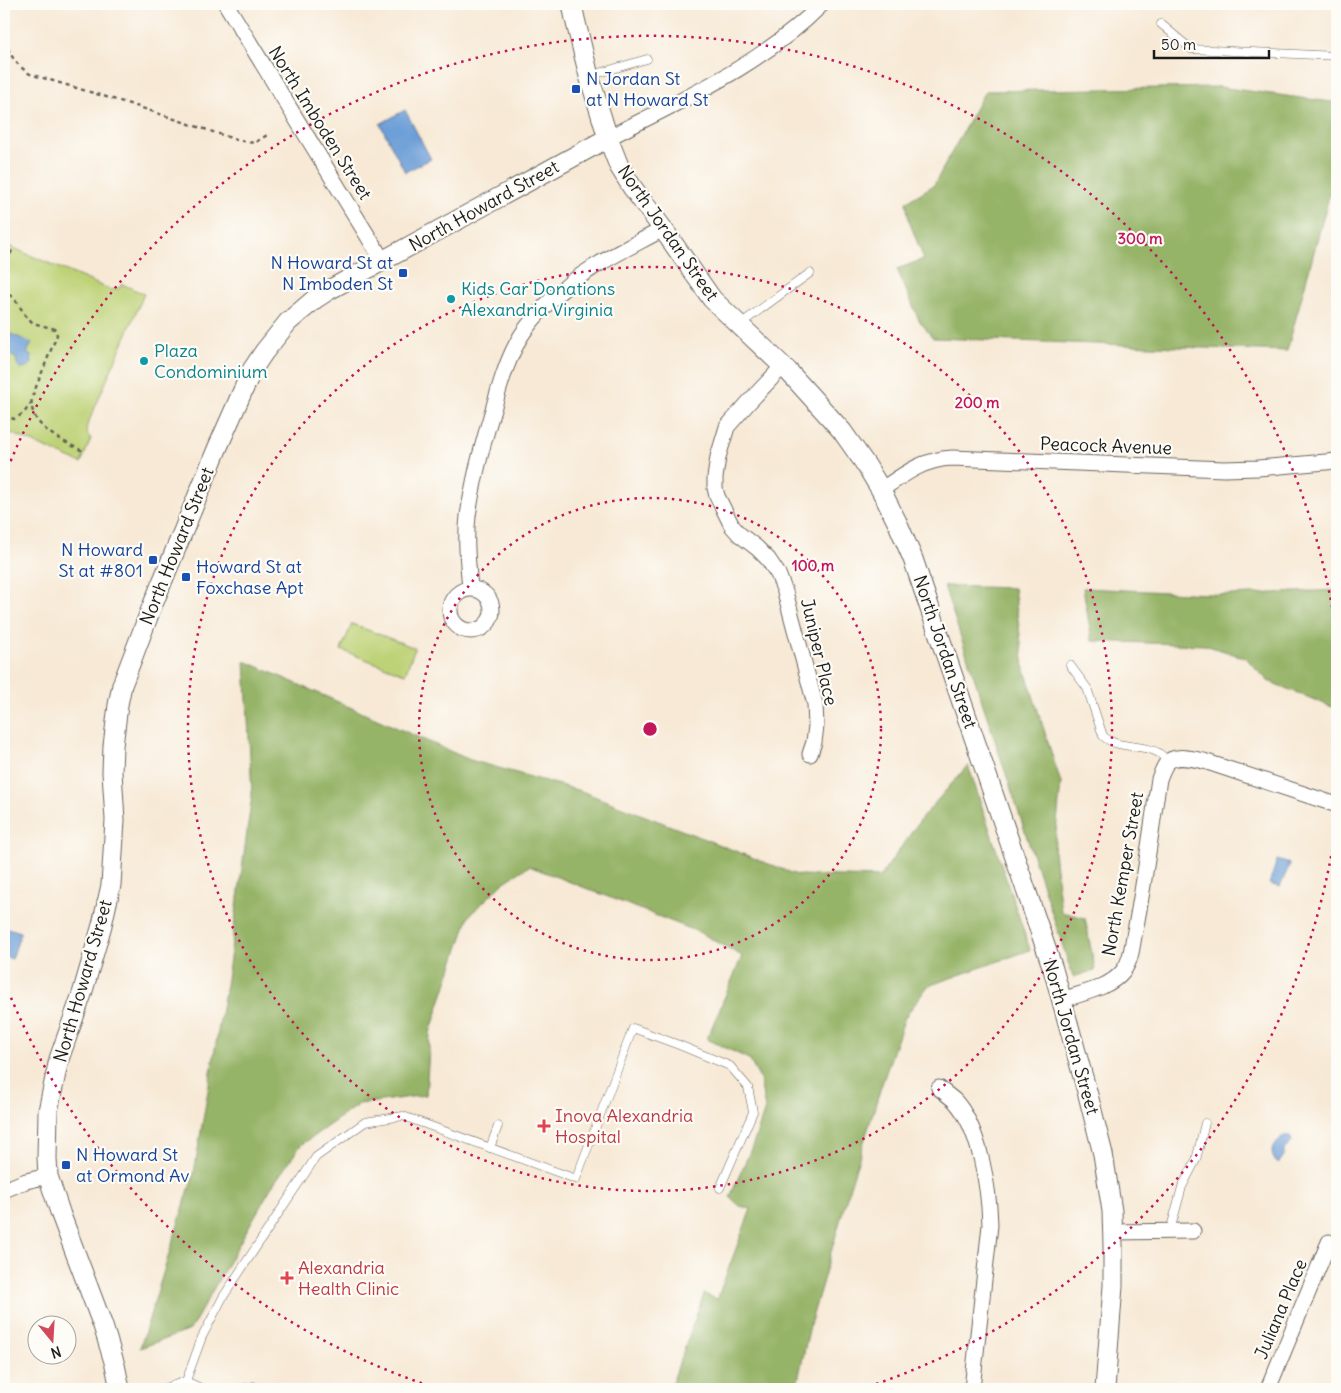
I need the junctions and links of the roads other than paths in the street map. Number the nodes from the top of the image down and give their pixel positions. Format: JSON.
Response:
{"nodes":[{"id":1,"x":226,"y":4,"type":"edge"},
{"id":2,"x":572,"y":4,"type":"edge"},
{"id":3,"x":822,"y":4,"type":"edge"},
{"id":4,"x":1161,"y":24,"type":"dead end"},
{"id":5,"x":1337,"y":56,"type":"edge"},
{"id":6,"x":647,"y":59,"type":"dead end"},
{"id":7,"x":589,"y":76,"type":"junction"},
{"id":8,"x":608,"y":138,"type":"junction"},
{"id":9,"x":663,"y":229,"type":"junction"},
{"id":10,"x":382,"y":261,"type":"junction"},
{"id":11,"x":810,"y":273,"type":"dead end"},
{"id":12,"x":739,"y":325,"type":"junction"},
{"id":13,"x":783,"y":366,"type":"junction"},
{"id":14,"x":1337,"y":461,"type":"edge"},
{"id":15,"x":881,"y":490,"type":"junction"},
{"id":16,"x":470,"y":588,"type":"dead end"},
{"id":17,"x":1070,"y":665,"type":"dead end"},
{"id":18,"x":810,"y":754,"type":"dead end"},
{"id":19,"x":1176,"y":760,"type":"junction"},
{"id":20,"x":1337,"y":805,"type":"edge"},
{"id":21,"x":1062,"y":1000,"type":"junction"},
{"id":22,"x":939,"y":1088,"type":"dead end"},
{"id":23,"x":1205,"y":1123,"type":"dead end"},
{"id":24,"x":498,"y":1126,"type":"dead end"},
{"id":25,"x":490,"y":1148,"type":"junction"},
{"id":26,"x":48,"y":1176,"type":"junction"},
{"id":27,"x":720,"y":1188,"type":"dead end"},
{"id":28,"x":4,"y":1190,"type":"edge"},
{"id":29,"x":1170,"y":1231,"type":"junction"},
{"id":30,"x":1193,"y":1231,"type":"dead end"},
{"id":31,"x":1112,"y":1232,"type":"junction"},
{"id":32,"x":1329,"y":1242,"type":"dead end"},
{"id":33,"x":186,"y":1385,"type":"edge"},
{"id":34,"x":120,"y":1389,"type":"edge"},
{"id":35,"x":162,"y":1389,"type":"edge"},
{"id":36,"x":203,"y":1389,"type":"edge"},
{"id":37,"x":241,"y":1389,"type":"edge"},
{"id":38,"x":260,"y":1389,"type":"edge"},
{"id":39,"x":972,"y":1389,"type":"edge"},
{"id":40,"x":1105,"y":1389,"type":"edge"},
{"id":41,"x":1268,"y":1389,"type":"edge"}],
"edges":[{"from":1,"to":10,"type":"street","name":"North Imboden Street"},
{"from":2,"to":7,"type":"street","name":"North Jordan Street"},
{"from":3,"to":8,"type":"street","name":"North Howard Street"},
{"from":4,"to":5,"type":"lane"},
{"from":6,"to":7,"type":"lane"},
{"from":7,"to":8,"type":"street","name":"North Jordan Street"},
{"from":8,"to":9,"type":"street","name":"North Jordan Street"},
{"from":8,"to":10,"type":"street","name":"North Howard Street"},
{"from":9,"to":12,"type":"street","name":"North Jordan Street"},
{"from":9,"to":16,"type":"street"},
{"from":10,"to":26,"type":"street","name":"North Howard Street"},
{"from":11,"to":12,"type":"lane"},
{"from":12,"to":13,"type":"street","name":"North Jordan Street"},
{"from":13,"to":15,"type":"street","name":"North Jordan Street"},
{"from":13,"to":18,"type":"street","name":"Juniper Place"},
{"from":14,"to":15,"type":"street","name":"Peacock Avenue"},
{"from":15,"to":21,"type":"street","name":"North Jordan Street"},
{"from":17,"to":19,"type":"lane"},
{"from":19,"to":20,"type":"street"},
{"from":19,"to":21,"type":"street","name":"North Kemper Street"},
{"from":21,"to":31,"type":"street","name":"North Jordan Street"},
{"from":22,"to":39,"type":"street"},
{"from":23,"to":29,"type":"lane"},
{"from":24,"to":25,"type":"lane"},
{"from":25,"to":27,"type":"lane"},
{"from":25,"to":33,"type":"lane"},
{"from":26,"to":28,"type":"street"},
{"from":26,"to":34,"type":"street","name":"North Howard Street"},
{"from":29,"to":30,"type":"street"},
{"from":29,"to":31,"type":"street"},
{"from":31,"to":40,"type":"street","name":"North Jordan Street"},
{"from":32,"to":41,"type":"street","name":"Juliana Place"},
{"from":33,"to":35,"type":"lane"},
{"from":33,"to":36,"type":"lane"},
{"from":37,"to":38,"type":"lane"}]}
